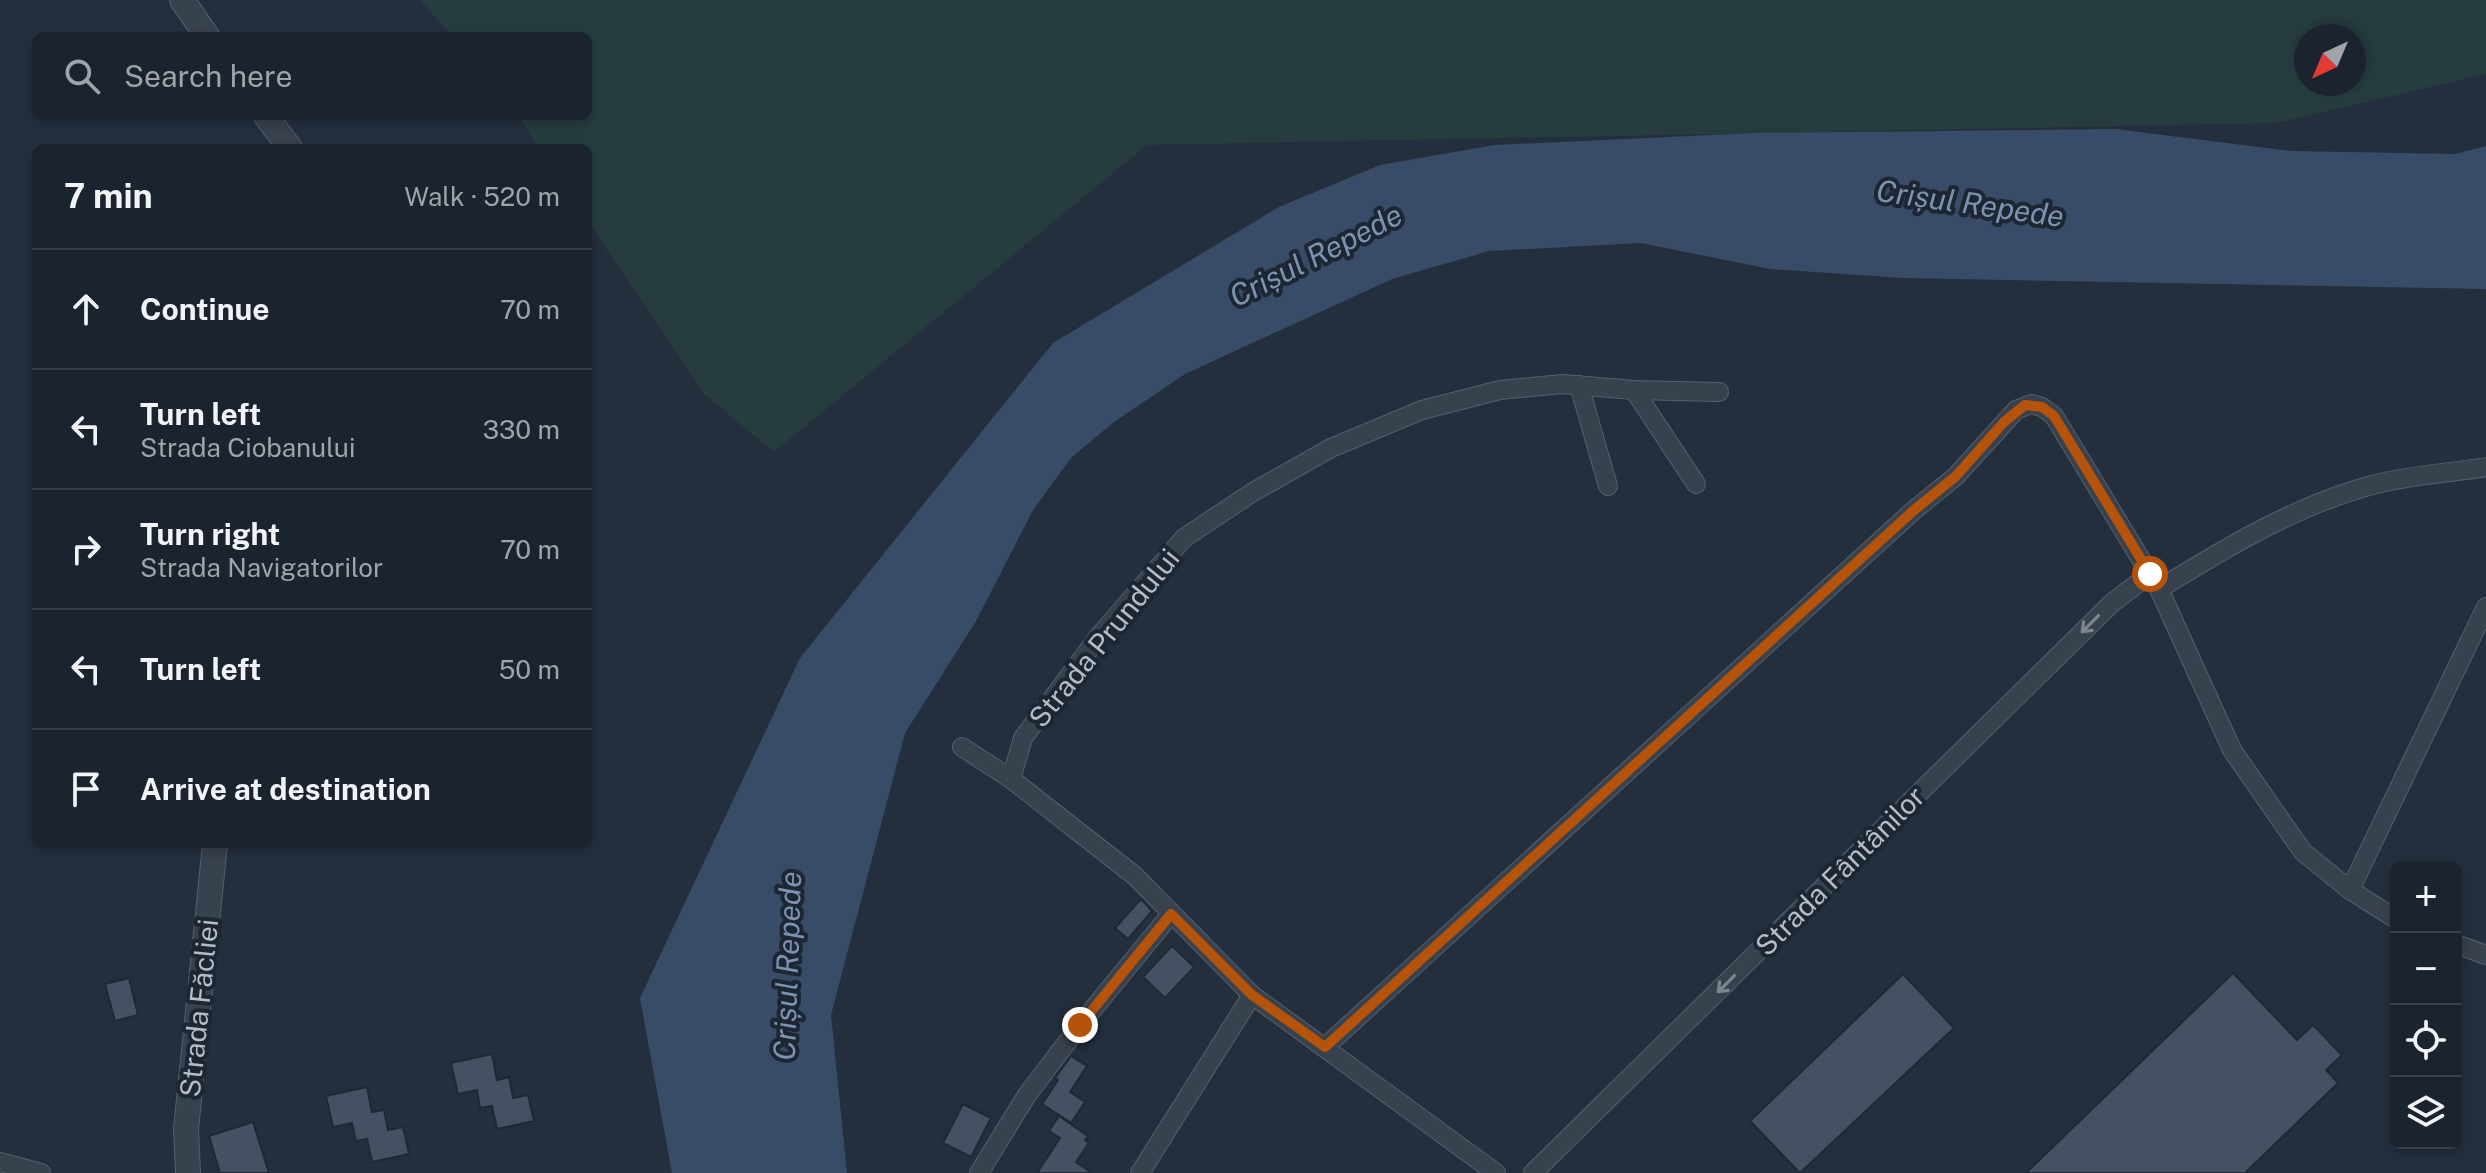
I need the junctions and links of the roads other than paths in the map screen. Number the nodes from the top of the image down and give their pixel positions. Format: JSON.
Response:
{"nodes":[{"id":1,"x":182,"y":0,"type":"edge"},
{"id":2,"x":204,"y":32,"type":"edge"},
{"id":3,"x":269,"y":120,"type":"edge"},
{"id":4,"x":287,"y":144,"type":"edge"},
{"id":5,"x":1579,"y":385,"type":"junction"},
{"id":6,"x":1634,"y":390,"type":"junction"},
{"id":7,"x":1719,"y":392,"type":"dead end"},
{"id":8,"x":2486,"y":467,"type":"edge"},
{"id":9,"x":1696,"y":484,"type":"dead end"},
{"id":10,"x":1608,"y":486,"type":"dead end"},
{"id":11,"x":2154,"y":582,"type":"junction"},
{"id":12,"x":2486,"y":607,"type":"edge"},
{"id":13,"x":962,"y":747,"type":"dead end"},
{"id":14,"x":1011,"y":779,"type":"junction"},
{"id":15,"x":215,"y":848,"type":"edge"},
{"id":16,"x":2350,"y":890,"type":"junction"},
{"id":17,"x":1171,"y":914,"type":"junction"},
{"id":18,"x":2390,"y":915,"type":"edge"},
{"id":19,"x":2462,"y":946,"type":"edge"},
{"id":20,"x":2486,"y":955,"type":"edge"},
{"id":21,"x":1252,"y":995,"type":"junction"},
{"id":22,"x":1325,"y":1047,"type":"junction"},
{"id":23,"x":0,"y":1162,"type":"edge"},
{"id":24,"x":41,"y":1173,"type":"edge"},
{"id":25,"x":188,"y":1173,"type":"edge"},
{"id":26,"x":979,"y":1173,"type":"edge"},
{"id":27,"x":1140,"y":1173,"type":"edge"},
{"id":28,"x":1496,"y":1173,"type":"edge"},
{"id":29,"x":1533,"y":1173,"type":"edge"}],
"edges":[{"from":1,"to":2,"type":"street"},
{"from":3,"to":4,"type":"street"},
{"from":5,"to":6,"type":"street","name":"Strada Prundului"},
{"from":5,"to":10,"type":"street"},
{"from":5,"to":14,"type":"street","name":"Strada Prundului"},
{"from":6,"to":7,"type":"street","name":"Strada Prundului"},
{"from":6,"to":9,"type":"street"},
{"from":8,"to":11,"type":"street","name":"Strada Fântânilor"},
{"from":11,"to":16,"type":"street"},
{"from":11,"to":22,"type":"street"},
{"from":11,"to":29,"type":"street","name":"Strada Fântânilor","one_way":true},
{"from":12,"to":16,"type":"street"},
{"from":13,"to":14,"type":"street"},
{"from":14,"to":17,"type":"street"},
{"from":15,"to":25,"type":"street","name":"Strada Făcliei"},
{"from":16,"to":18,"type":"street"},
{"from":17,"to":21,"type":"street"},
{"from":17,"to":26,"type":"street"},
{"from":19,"to":20,"type":"street"},
{"from":21,"to":22,"type":"street"},
{"from":21,"to":27,"type":"street"},
{"from":22,"to":28,"type":"street"},
{"from":23,"to":24,"type":"street"}]}
